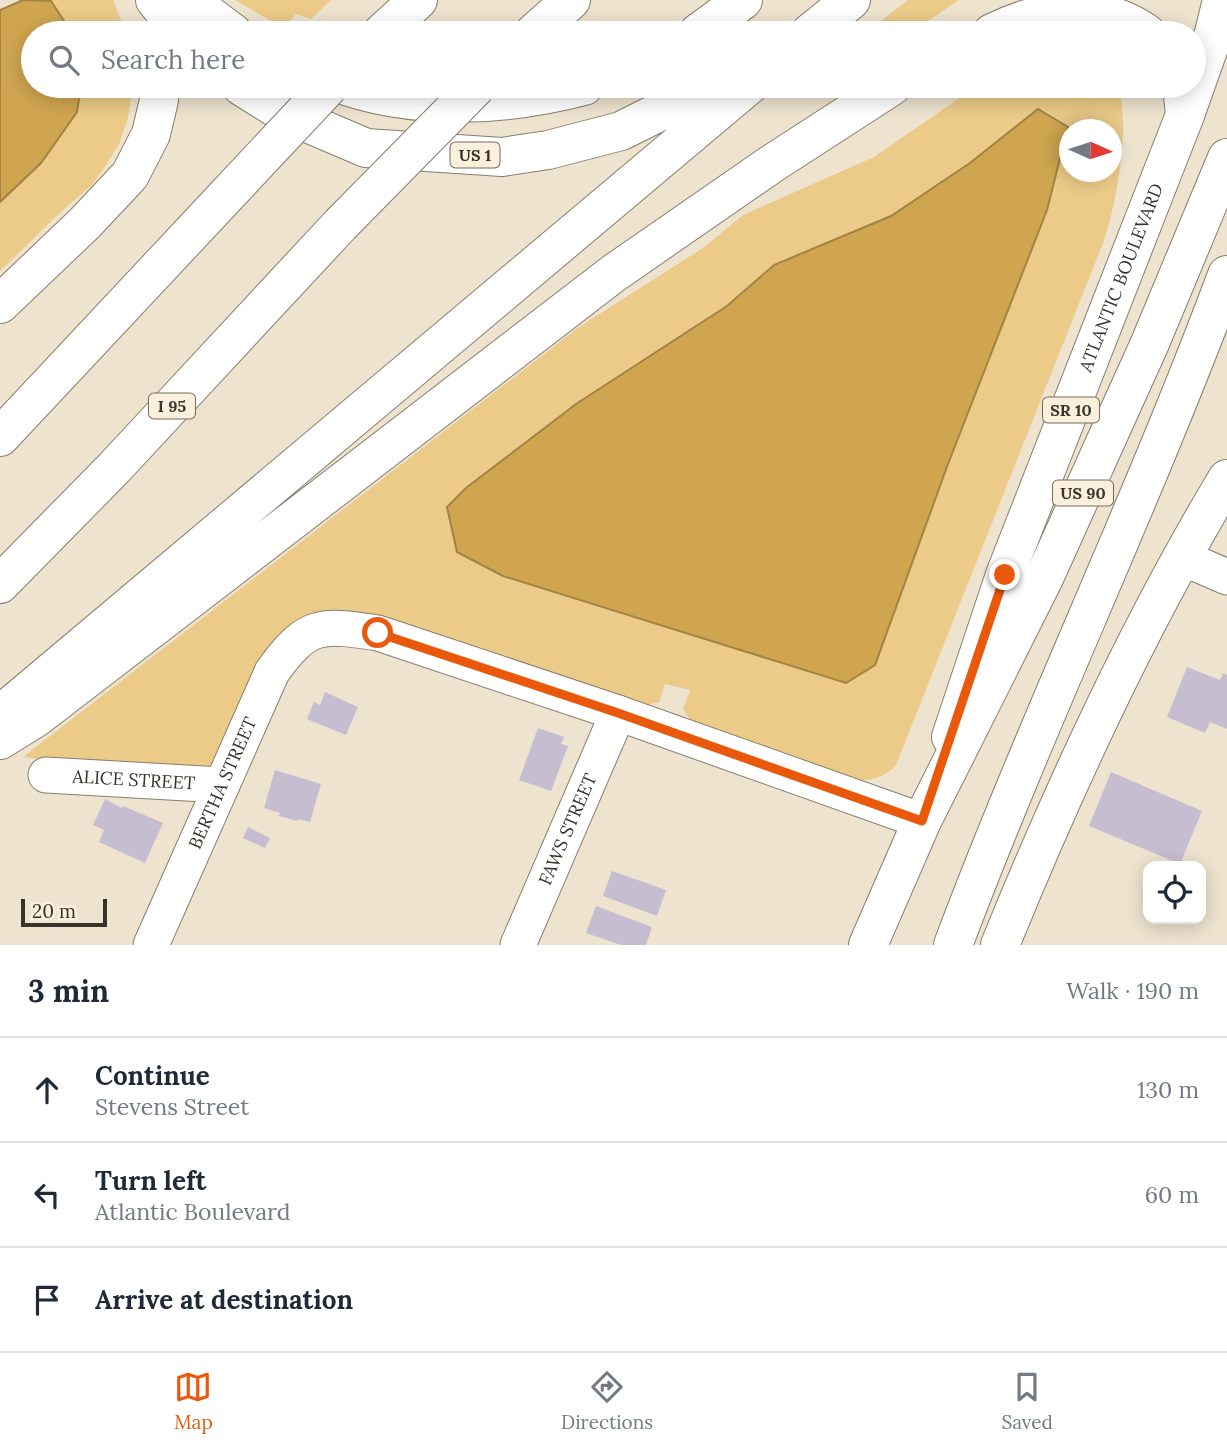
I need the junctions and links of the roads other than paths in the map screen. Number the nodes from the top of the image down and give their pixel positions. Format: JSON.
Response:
{"nodes":[{"id":1,"x":140,"y":0,"type":"edge"},
{"id":2,"x":155,"y":0,"type":"edge"},
{"id":3,"x":189,"y":0,"type":"edge"},
{"id":4,"x":418,"y":0,"type":"edge"},
{"id":5,"x":571,"y":0,"type":"edge"},
{"id":6,"x":743,"y":0,"type":"edge"},
{"id":7,"x":1003,"y":0,"type":"edge"},
{"id":8,"x":1222,"y":0,"type":"edge"},
{"id":9,"x":845,"y":4,"type":"edge"},
{"id":10,"x":148,"y":21,"type":"edge"},
{"id":11,"x":172,"y":21,"type":"edge"},
{"id":12,"x":217,"y":21,"type":"edge"},
{"id":13,"x":395,"y":21,"type":"edge"},
{"id":14,"x":547,"y":21,"type":"edge"},
{"id":15,"x":714,"y":21,"type":"edge"},
{"id":16,"x":818,"y":21,"type":"edge"},
{"id":17,"x":824,"y":21,"type":"edge"},
{"id":18,"x":976,"y":21,"type":"edge"},
{"id":19,"x":1017,"y":21,"type":"edge"},
{"id":20,"x":1132,"y":21,"type":"edge"},
{"id":21,"x":1206,"y":51,"type":"edge"},
{"id":22,"x":159,"y":98,"type":"edge"},
{"id":23,"x":260,"y":98,"type":"edge"},
{"id":24,"x":317,"y":98,"type":"edge"},
{"id":25,"x":392,"y":98,"type":"edge"},
{"id":26,"x":465,"y":98,"type":"edge"},
{"id":27,"x":528,"y":98,"type":"edge"},
{"id":28,"x":687,"y":98,"type":"edge"},
{"id":29,"x":734,"y":98,"type":"edge"},
{"id":30,"x":873,"y":98,"type":"edge"},
{"id":31,"x":1184,"y":100,"type":"edge"},
{"id":32,"x":1227,"y":158,"type":"edge"},
{"id":33,"x":1227,"y":275,"type":"edge"},
{"id":34,"x":0,"y":304,"type":"edge"},
{"id":35,"x":1227,"y":313,"type":"edge"},
{"id":36,"x":1185,"y":387,"type":"junction"},
{"id":37,"x":0,"y":437,"type":"edge"},
{"id":38,"x":1227,"y":479,"type":"edge"},
{"id":39,"x":1181,"y":557,"type":"junction"},
{"id":40,"x":1227,"y":577,"type":"edge"},
{"id":41,"x":0,"y":584,"type":"edge"},
{"id":42,"x":618,"y":713,"type":"junction"},
{"id":43,"x":0,"y":715,"type":"edge"},
{"id":44,"x":0,"y":740,"type":"edge"},
{"id":45,"x":46,"y":775,"type":"dead end"},
{"id":46,"x":222,"y":785,"type":"junction"},
{"id":47,"x":922,"y":821,"type":"junction"},
{"id":48,"x":151,"y":945,"type":"edge"},
{"id":49,"x":518,"y":945,"type":"edge"},
{"id":50,"x":868,"y":945,"type":"edge"},
{"id":51,"x":953,"y":945,"type":"edge"},
{"id":52,"x":1000,"y":945,"type":"edge"}],
"edges":[{"from":1,"to":10,"type":"main road"},
{"from":2,"to":11,"type":"main road"},
{"from":3,"to":12,"type":"main road"},
{"from":4,"to":13,"type":"main road"},
{"from":5,"to":14,"type":"main road"},
{"from":6,"to":15,"type":"main road"},
{"from":7,"to":18,"type":"main road"},
{"from":8,"to":21,"type":"main road","name":"ATLANTIC BOULEVARD","number":"SR 10"},
{"from":9,"to":16,"type":"main road"},
{"from":9,"to":17,"type":"main road"},
{"from":19,"to":20,"type":"main road"},
{"from":22,"to":34,"type":"main road"},
{"from":23,"to":28,"type":"main road","number":"US 1"},
{"from":24,"to":37,"type":"main road","bridge":true},
{"from":25,"to":27,"type":"main road"},
{"from":26,"to":41,"type":"main road","number":"I 95","bridge":true},
{"from":29,"to":43,"type":"main road"},
{"from":30,"to":44,"type":"main road"},
{"from":31,"to":47,"type":"main road","name":"ATLANTIC BOULEVARD","number":"SR 10"},
{"from":32,"to":47,"type":"main road","number":"US 90"},
{"from":33,"to":36,"type":"main road"},
{"from":35,"to":36,"type":"main road","number":"US 90"},
{"from":36,"to":51,"type":"main road","number":"US 90"},
{"from":38,"to":39,"type":"main road"},
{"from":39,"to":40,"type":"street"},
{"from":39,"to":52,"type":"main road"},
{"from":42,"to":46,"type":"street","name":"BERTHA STREET"},
{"from":42,"to":47,"type":"street"},
{"from":42,"to":49,"type":"street","name":"FAWS STREET"},
{"from":45,"to":46,"type":"street","name":"ALICE STREET"},
{"from":46,"to":48,"type":"street","name":"BERTHA STREET"},
{"from":47,"to":50,"type":"main road","name":"ATLANTIC BOULEVARD","number":"US 90"}]}
